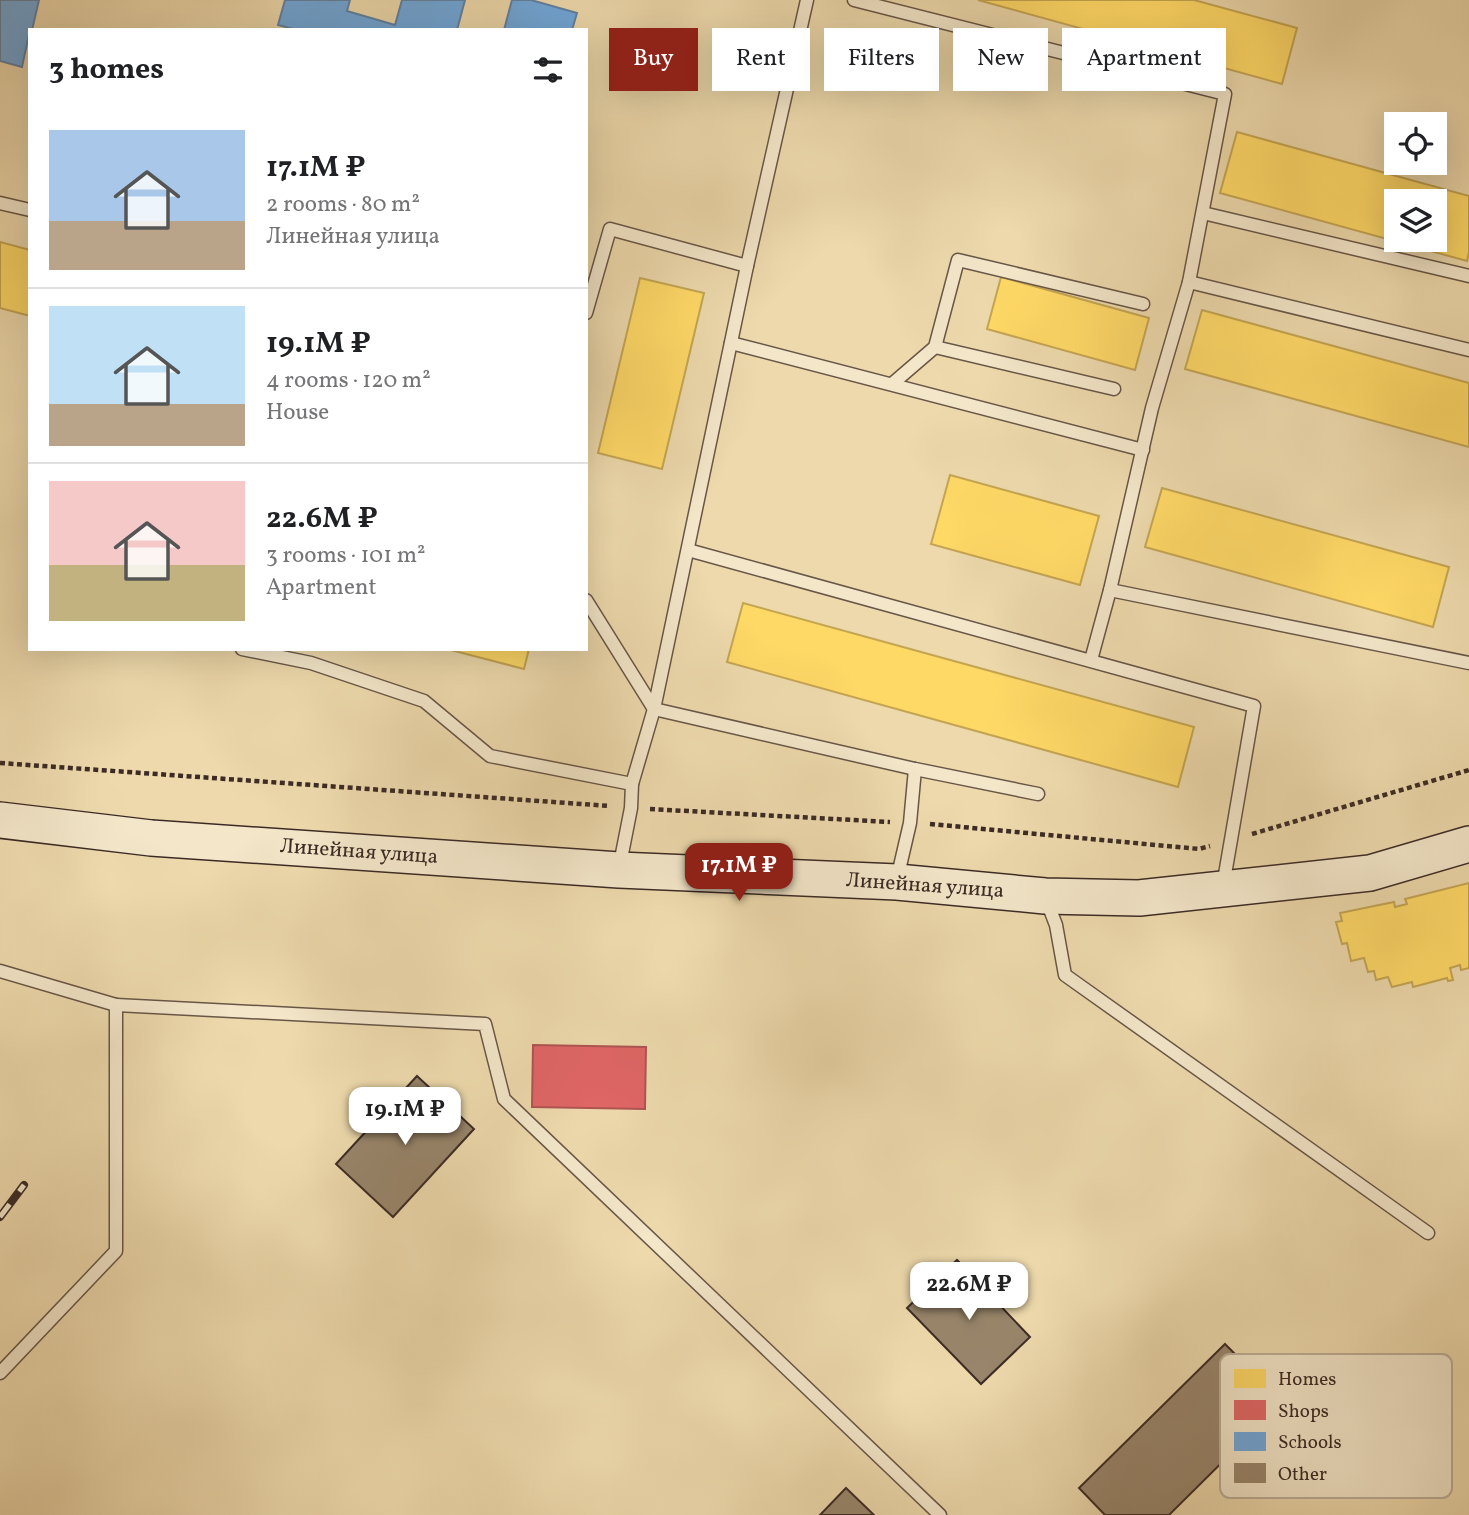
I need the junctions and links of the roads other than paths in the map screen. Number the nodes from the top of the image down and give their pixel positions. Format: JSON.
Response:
{"nodes":[{"id":1,"x":807,"y":0,"type":"edge"},
{"id":2,"x":854,"y":0,"type":"edge"},
{"id":3,"x":0,"y":202,"type":"edge"},
{"id":4,"x":28,"y":209,"type":"edge"},
{"id":5,"x":1203,"y":213,"type":"junction"},
{"id":6,"x":747,"y":266,"type":"junction"},
{"id":7,"x":1469,"y":276,"type":"edge"},
{"id":8,"x":1189,"y":282,"type":"junction"},
{"id":9,"x":1143,"y":304,"type":"dead end"},
{"id":10,"x":588,"y":306,"type":"edge"},
{"id":11,"x":731,"y":343,"type":"junction"},
{"id":12,"x":935,"y":347,"type":"junction"},
{"id":13,"x":1469,"y":351,"type":"edge"},
{"id":14,"x":892,"y":384,"type":"junction"},
{"id":15,"x":1114,"y":390,"type":"dead end"},
{"id":16,"x":1143,"y":450,"type":"junction"},
{"id":17,"x":688,"y":550,"type":"junction"},
{"id":18,"x":1110,"y":590,"type":"junction"},
{"id":19,"x":588,"y":603,"type":"edge"},
{"id":20,"x":252,"y":651,"type":"edge"},
{"id":21,"x":1091,"y":660,"type":"junction"},
{"id":22,"x":1469,"y":663,"type":"edge"},
{"id":23,"x":654,"y":709,"type":"junction"},
{"id":24,"x":915,"y":769,"type":"junction"},
{"id":25,"x":632,"y":784,"type":"junction"},
{"id":26,"x":1038,"y":794,"type":"dead end"},
{"id":27,"x":0,"y":820,"type":"edge"},
{"id":28,"x":1469,"y":844,"type":"edge"},
{"id":29,"x":619,"y":870,"type":"junction"},
{"id":30,"x":897,"y":882,"type":"junction"},
{"id":31,"x":1222,"y":889,"type":"junction"},
{"id":32,"x":1045,"y":896,"type":"junction"},
{"id":33,"x":0,"y":971,"type":"edge"},
{"id":34,"x":116,"y":1006,"type":"junction"},
{"id":35,"x":1428,"y":1233,"type":"dead end"},
{"id":36,"x":0,"y":1373,"type":"edge"},
{"id":37,"x":940,"y":1515,"type":"edge"}],
"edges":[{"from":1,"to":6,"type":"lane"},
{"from":2,"to":5,"type":"lane"},
{"from":3,"to":4,"type":"lane"},
{"from":5,"to":7,"type":"lane"},
{"from":5,"to":8,"type":"lane"},
{"from":6,"to":10,"type":"lane"},
{"from":6,"to":11,"type":"lane"},
{"from":8,"to":13,"type":"lane"},
{"from":8,"to":16,"type":"lane"},
{"from":9,"to":12,"type":"lane"},
{"from":11,"to":14,"type":"lane"},
{"from":11,"to":17,"type":"lane"},
{"from":12,"to":14,"type":"lane"},
{"from":12,"to":15,"type":"lane"},
{"from":14,"to":16,"type":"lane"},
{"from":16,"to":18,"type":"lane"},
{"from":17,"to":21,"type":"lane"},
{"from":17,"to":23,"type":"lane"},
{"from":18,"to":21,"type":"lane"},
{"from":18,"to":22,"type":"lane"},
{"from":19,"to":23,"type":"lane"},
{"from":20,"to":25,"type":"lane"},
{"from":21,"to":31,"type":"lane"},
{"from":23,"to":24,"type":"lane"},
{"from":23,"to":25,"type":"lane"},
{"from":24,"to":26,"type":"lane"},
{"from":24,"to":30,"type":"lane"},
{"from":25,"to":29,"type":"lane"},
{"from":27,"to":29,"type":"main road","name":"Линейная улица"},
{"from":28,"to":31,"type":"main road","name":"Линейная улица"},
{"from":29,"to":30,"type":"main road","name":"Линейная улица"},
{"from":30,"to":32,"type":"main road","name":"Линейная улица"},
{"from":31,"to":32,"type":"main road","name":"Линейная улица"},
{"from":32,"to":35,"type":"lane"},
{"from":33,"to":34,"type":"lane"},
{"from":34,"to":36,"type":"lane"},
{"from":34,"to":37,"type":"lane"}]}
